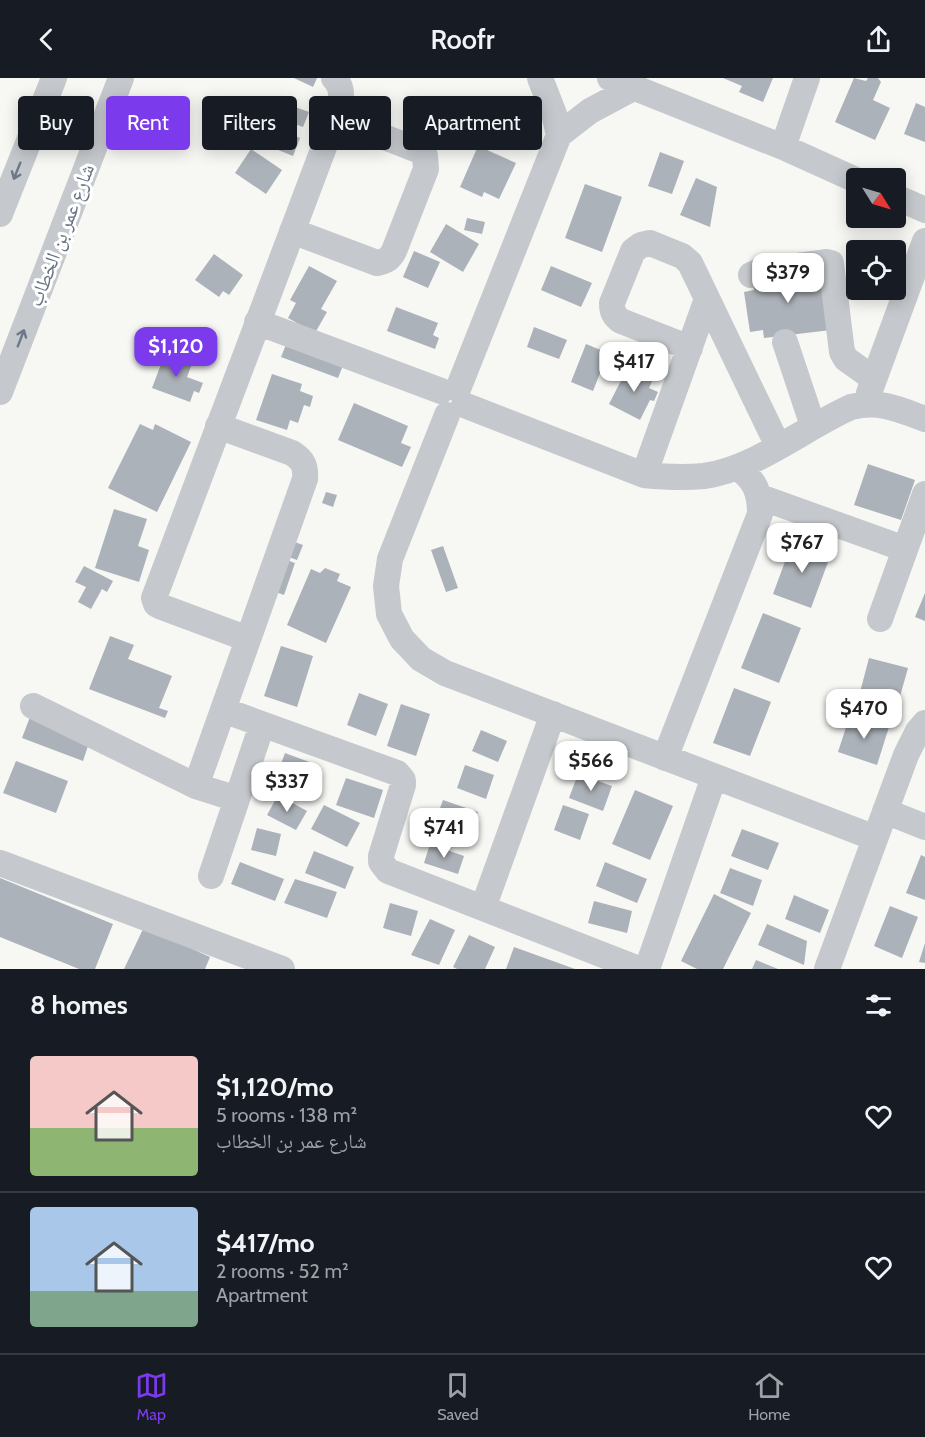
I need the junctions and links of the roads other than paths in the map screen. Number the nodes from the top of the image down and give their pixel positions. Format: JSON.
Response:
{"nodes":[{"id":1,"x":121,"y":78,"type":"edge"},
{"id":2,"x":334,"y":78,"type":"edge"},
{"id":3,"x":540,"y":78,"type":"edge"},
{"id":4,"x":610,"y":78,"type":"edge"},
{"id":5,"x":807,"y":78,"type":"edge"},
{"id":6,"x":44,"y":81,"type":"edge"},
{"id":7,"x":635,"y":87,"type":"junction"},
{"id":8,"x":341,"y":96,"type":"edge"},
{"id":9,"x":559,"y":135,"type":"junction"},
{"id":10,"x":391,"y":140,"type":"edge"},
{"id":11,"x":783,"y":147,"type":"junction"},
{"id":12,"x":323,"y":150,"type":"edge"},
{"id":13,"x":846,"y":175,"type":"edge"},
{"id":14,"x":906,"y":201,"type":"edge"},
{"id":15,"x":925,"y":210,"type":"edge"},
{"id":16,"x":0,"y":214,"type":"edge"},
{"id":17,"x":292,"y":231,"type":"junction"},
{"id":18,"x":925,"y":241,"type":"edge"},
{"id":19,"x":751,"y":275,"type":"dead end"},
{"id":20,"x":707,"y":299,"type":"junction"},
{"id":21,"x":257,"y":322,"type":"junction"},
{"id":22,"x":785,"y":342,"type":"dead end"},
{"id":23,"x":690,"y":348,"type":"junction"},
{"id":24,"x":874,"y":379,"type":"junction"},
{"id":25,"x":0,"y":393,"type":"edge"},
{"id":26,"x":452,"y":400,"type":"junction"},
{"id":27,"x":865,"y":404,"type":"junction"},
{"id":28,"x":925,"y":419,"type":"edge"},
{"id":29,"x":218,"y":426,"type":"junction"},
{"id":30,"x":813,"y":426,"type":"junction"},
{"id":31,"x":778,"y":446,"type":"junction"},
{"id":32,"x":737,"y":467,"type":"junction"},
{"id":33,"x":644,"y":475,"type":"junction"},
{"id":34,"x":925,"y":494,"type":"edge"},
{"id":35,"x":760,"y":497,"type":"junction"},
{"id":36,"x":905,"y":549,"type":"junction"},
{"id":37,"x":880,"y":619,"type":"dead end"},
{"id":38,"x":248,"y":639,"type":"junction"},
{"id":39,"x":33,"y":706,"type":"dead end"},
{"id":40,"x":223,"y":710,"type":"junction"},
{"id":41,"x":553,"y":714,"type":"junction"},
{"id":42,"x":925,"y":723,"type":"edge"},
{"id":43,"x":262,"y":724,"type":"junction"},
{"id":44,"x":665,"y":758,"type":"junction"},
{"id":45,"x":714,"y":777,"type":"junction"},
{"id":46,"x":196,"y":786,"type":"junction"},
{"id":47,"x":237,"y":798,"type":"junction"},
{"id":48,"x":885,"y":812,"type":"junction"},
{"id":49,"x":925,"y":827,"type":"edge"},
{"id":50,"x":875,"y":838,"type":"junction"},
{"id":51,"x":0,"y":862,"type":"edge"},
{"id":52,"x":211,"y":876,"type":"dead end"},
{"id":53,"x":483,"y":908,"type":"junction"},
{"id":54,"x":223,"y":959,"type":"edge"},
{"id":55,"x":282,"y":969,"type":"edge"},
{"id":56,"x":639,"y":969,"type":"edge"},
{"id":57,"x":647,"y":969,"type":"edge"},
{"id":58,"x":827,"y":969,"type":"edge"}],
"edges":[{"from":25,"to":1,"type":"street","name":"شارع عمر بن الخطاب","one_way":true},
{"from":2,"to":8,"type":"street"},
{"from":3,"to":9,"type":"street"},
{"from":4,"to":7,"type":"street"},
{"from":5,"to":11,"type":"street"},
{"from":6,"to":16,"type":"street","one_way":true},
{"from":7,"to":9,"type":"street"},
{"from":7,"to":11,"type":"street"},
{"from":9,"to":26,"type":"street"},
{"from":10,"to":17,"type":"street"},
{"from":11,"to":13,"type":"street"},
{"from":12,"to":17,"type":"street"},
{"from":14,"to":15,"type":"street"},
{"from":17,"to":21,"type":"street"},
{"from":18,"to":24,"type":"street"},
{"from":19,"to":24,"type":"street"},
{"from":20,"to":23,"type":"street"},
{"from":20,"to":23,"type":"street"},
{"from":20,"to":31,"type":"street"},
{"from":21,"to":26,"type":"street"},
{"from":21,"to":29,"type":"street"},
{"from":22,"to":30,"type":"street"},
{"from":23,"to":33,"type":"street"},
{"from":24,"to":27,"type":"street"},
{"from":26,"to":33,"type":"street"},
{"from":26,"to":41,"type":"street"},
{"from":27,"to":28,"type":"street"},
{"from":27,"to":30,"type":"street"},
{"from":29,"to":38,"type":"street"},
{"from":29,"to":38,"type":"street"},
{"from":30,"to":31,"type":"street"},
{"from":31,"to":32,"type":"street"},
{"from":32,"to":33,"type":"street"},
{"from":32,"to":35,"type":"street"},
{"from":34,"to":36,"type":"street"},
{"from":35,"to":36,"type":"street"},
{"from":35,"to":44,"type":"street"},
{"from":36,"to":37,"type":"street"},
{"from":38,"to":40,"type":"street"},
{"from":39,"to":46,"type":"street"},
{"from":40,"to":43,"type":"street"},
{"from":40,"to":46,"type":"street"},
{"from":41,"to":44,"type":"street"},
{"from":41,"to":53,"type":"street"},
{"from":42,"to":48,"type":"street"},
{"from":43,"to":47,"type":"street"},
{"from":43,"to":53,"type":"street"},
{"from":44,"to":45,"type":"street"},
{"from":45,"to":50,"type":"street"},
{"from":45,"to":57,"type":"street"},
{"from":46,"to":47,"type":"street"},
{"from":47,"to":52,"type":"street"},
{"from":48,"to":49,"type":"street"},
{"from":48,"to":50,"type":"street"},
{"from":50,"to":58,"type":"street"},
{"from":51,"to":54,"type":"street"},
{"from":53,"to":56,"type":"street"},
{"from":54,"to":55,"type":"street"}]}
